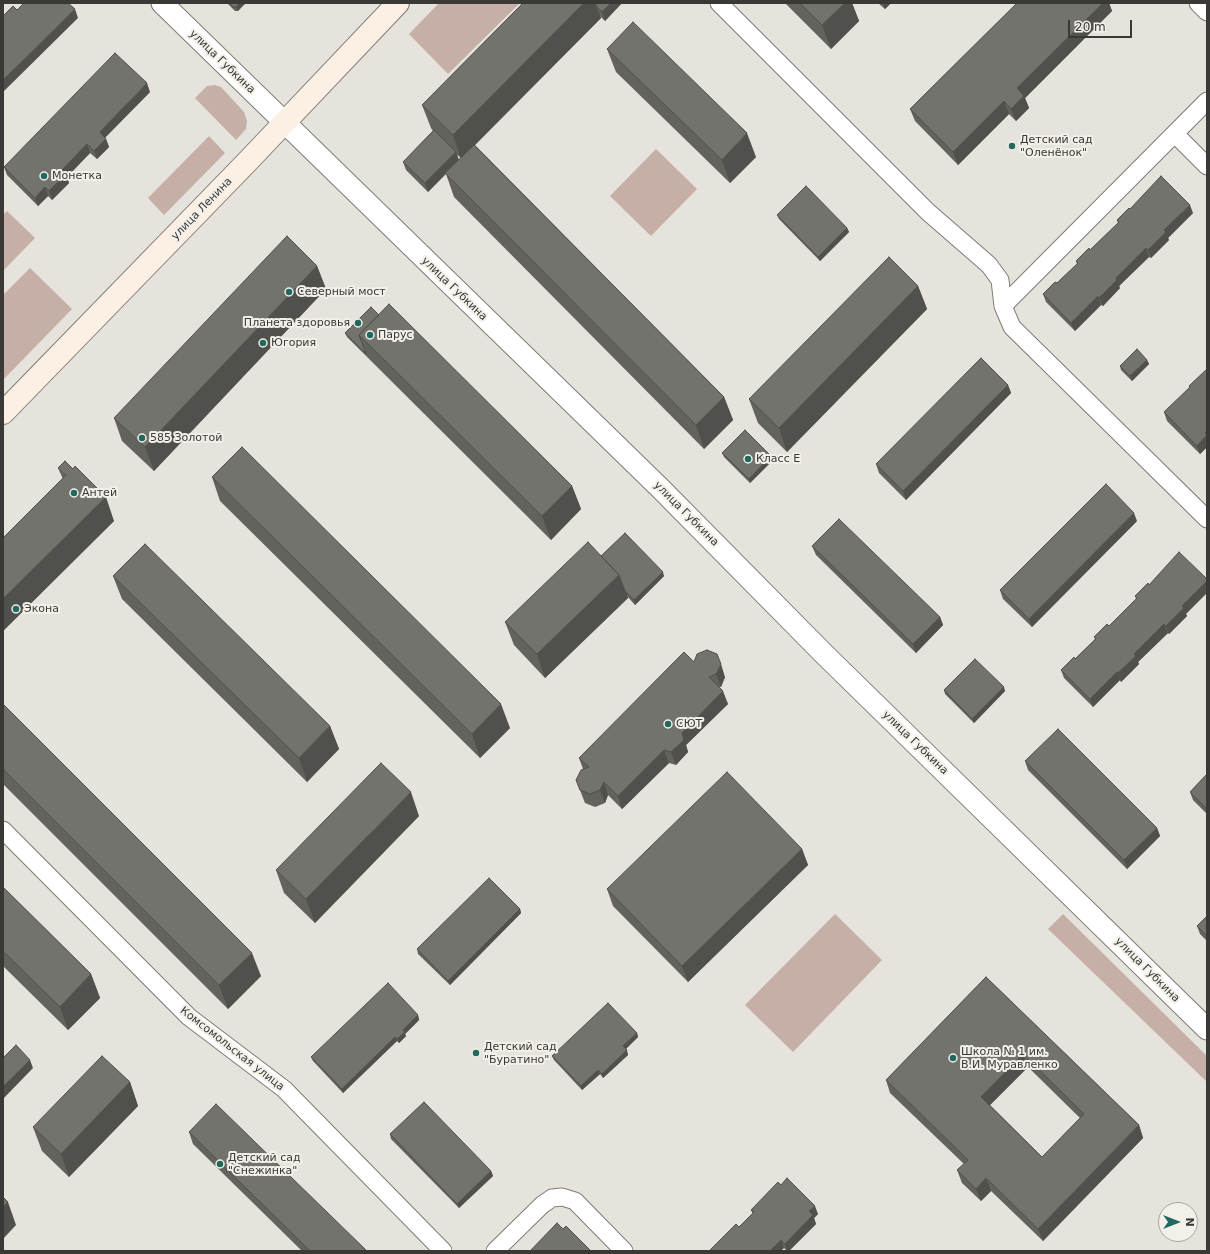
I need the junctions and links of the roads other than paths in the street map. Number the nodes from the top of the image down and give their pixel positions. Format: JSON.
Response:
{"nodes":[{"id":1,"x":162,"y":3,"type":"edge"},
{"id":2,"x":398,"y":3,"type":"edge"},
{"id":3,"x":720,"y":3,"type":"edge"},
{"id":4,"x":1198,"y":3,"type":"edge"},
{"id":5,"x":1207,"y":12,"type":"edge"},
{"id":6,"x":1207,"y":101,"type":"edge"},
{"id":7,"x":285,"y":122,"type":"junction"},
{"id":8,"x":1175,"y":134,"type":"junction"},
{"id":9,"x":1207,"y":166,"type":"edge"},
{"id":10,"x":1003,"y":306,"type":"junction"},
{"id":11,"x":3,"y":413,"type":"edge"},
{"id":12,"x":1207,"y":519,"type":"edge"},
{"id":13,"x":3,"y":830,"type":"edge"},
{"id":14,"x":1207,"y":1029,"type":"edge"},
{"id":15,"x":444,"y":1251,"type":"edge"},
{"id":16,"x":495,"y":1251,"type":"edge"},
{"id":17,"x":624,"y":1251,"type":"edge"}],
"edges":[{"from":1,"to":7,"type":"street","name":"улица Губкина"},
{"from":2,"to":7,"type":"main road","name":"улица Ленина"},
{"from":3,"to":10,"type":"street"},
{"from":4,"to":5,"type":"street"},
{"from":6,"to":8,"type":"street"},
{"from":7,"to":11,"type":"main road","name":"улица Ленина"},
{"from":7,"to":14,"type":"street","name":"улица Губкина"},
{"from":8,"to":9,"type":"street"},
{"from":8,"to":10,"type":"street"},
{"from":10,"to":12,"type":"street"},
{"from":13,"to":15,"type":"street","name":"Комсомольская улица"},
{"from":16,"to":17,"type":"street"}]}
